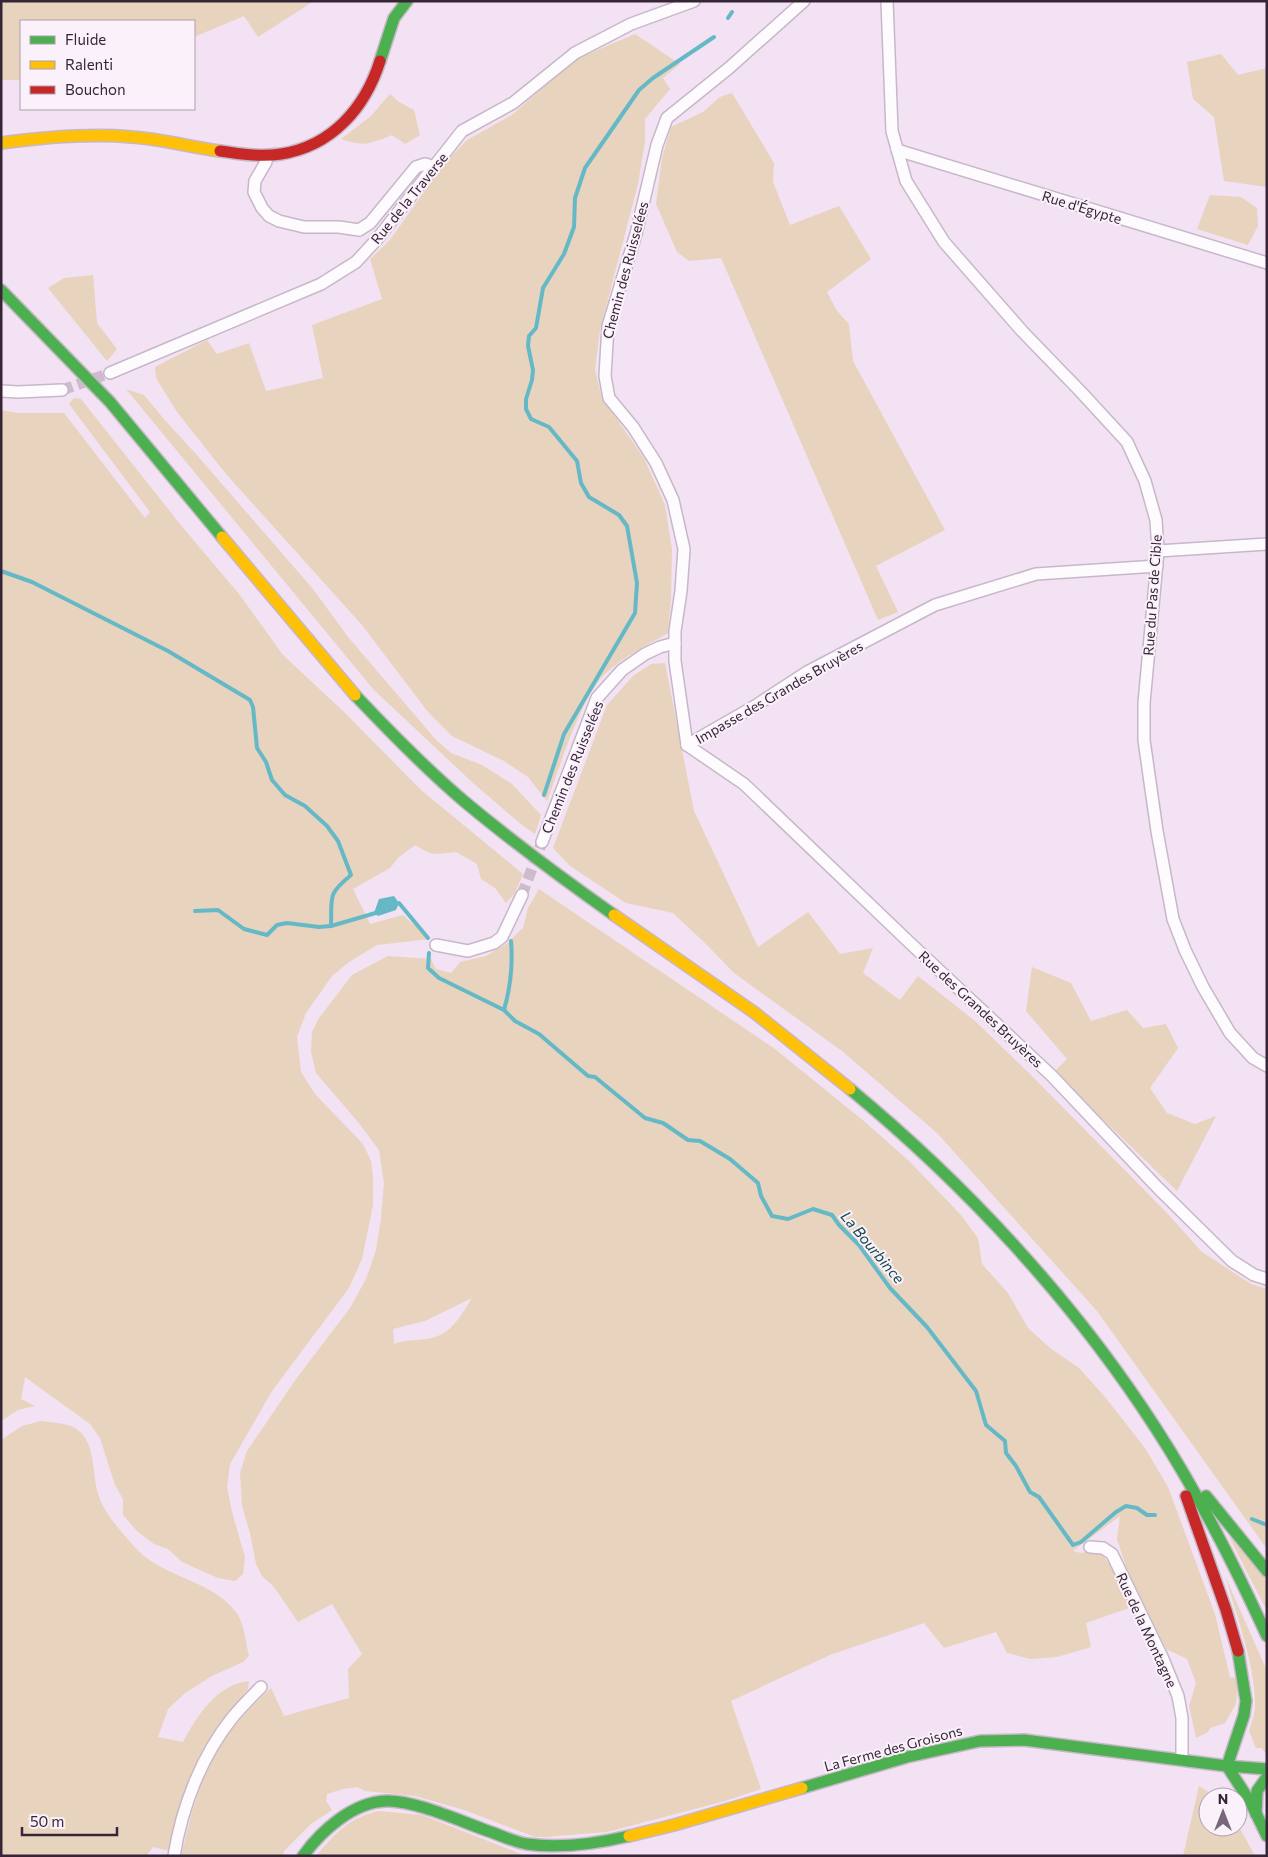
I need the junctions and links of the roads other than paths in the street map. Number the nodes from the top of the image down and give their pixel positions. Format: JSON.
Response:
{"nodes":[{"id":1,"x":407,"y":1,"type":"edge"},
{"id":2,"x":694,"y":1,"type":"edge"},
{"id":3,"x":804,"y":1,"type":"edge"},
{"id":4,"x":887,"y":1,"type":"edge"},
{"id":5,"x":1,"y":143,"type":"edge"},
{"id":6,"x":897,"y":150,"type":"junction"},
{"id":7,"x":266,"y":157,"type":"junction"},
{"id":8,"x":434,"y":166,"type":"junction"},
{"id":9,"x":1267,"y":263,"type":"edge"},
{"id":10,"x":1,"y":290,"type":"edge"},
{"id":11,"x":110,"y":373,"type":"tunnel mouth"},
{"id":12,"x":62,"y":390,"type":"tunnel mouth"},
{"id":13,"x":1,"y":391,"type":"edge"},
{"id":14,"x":1267,"y":544,"type":"edge"},
{"id":15,"x":1158,"y":551,"type":"junction"},
{"id":16,"x":1156,"y":566,"type":"junction"},
{"id":17,"x":675,"y":643,"type":"junction"},
{"id":18,"x":688,"y":745,"type":"junction"},
{"id":19,"x":542,"y":842,"type":"tunnel mouth"},
{"id":20,"x":522,"y":894,"type":"tunnel mouth"},
{"id":21,"x":436,"y":945,"type":"dead end"},
{"id":22,"x":1267,"y":1066,"type":"edge"},
{"id":23,"x":1267,"y":1279,"type":"edge"},
{"id":24,"x":1171,"y":1452,"type":"junction"},
{"id":25,"x":1090,"y":1547,"type":"dead end"},
{"id":26,"x":1267,"y":1571,"type":"edge"},
{"id":27,"x":1267,"y":1636,"type":"edge"},
{"id":28,"x":261,"y":1687,"type":"dead end"},
{"id":29,"x":1182,"y":1760,"type":"junction"},
{"id":30,"x":1227,"y":1766,"type":"junction"},
{"id":31,"x":1267,"y":1769,"type":"edge"},
{"id":32,"x":1267,"y":1777,"type":"edge"},
{"id":33,"x":1256,"y":1814,"type":"junction"},
{"id":34,"x":1267,"y":1836,"type":"edge"},
{"id":35,"x":174,"y":1856,"type":"edge"},
{"id":36,"x":303,"y":1856,"type":"edge"}],
"edges":[{"from":1,"to":7,"type":"main road"},
{"from":2,"to":8,"type":"street","name":"Rue de la Traverse"},
{"from":3,"to":17,"type":"street","name":"Chemin des Ruisselées"},
{"from":4,"to":6,"type":"street","name":"Rue du Pas de Cible"},
{"from":5,"to":7,"type":"main road"},
{"from":6,"to":9,"type":"street","name":"Rue d'Égypte"},
{"from":6,"to":15,"type":"street","name":"Rue du Pas de Cible"},
{"from":7,"to":8,"type":"street"},
{"from":8,"to":11,"type":"street","name":"Rue de la Traverse"},
{"from":10,"to":24,"type":"main road"},
{"from":12,"to":13,"type":"street"},
{"from":14,"to":15,"type":"street"},
{"from":15,"to":16,"type":"street","name":"Rue du Pas de Cible"},
{"from":16,"to":18,"type":"street","name":"Impasse des Grandes Bruyères"},
{"from":16,"to":22,"type":"street","name":"Rue du Pas de Cible"},
{"from":17,"to":18,"type":"street","name":"Chemin des Ruisselées"},
{"from":17,"to":19,"type":"street","name":"Chemin des Ruisselées"},
{"from":18,"to":23,"type":"street","name":"Rue des Grandes Bruyères"},
{"from":20,"to":21,"type":"street"},
{"from":24,"to":26,"type":"main road"},
{"from":24,"to":27,"type":"main road"},
{"from":24,"to":30,"type":"main road"},
{"from":25,"to":29,"type":"street","name":"Rue de la Montagne"},
{"from":28,"to":35,"type":"street"},
{"from":29,"to":30,"type":"main road","name":"La Ferme des Groisons"},
{"from":29,"to":36,"type":"main road","name":"La Ferme des Groisons"},
{"from":30,"to":31,"type":"main road","name":"La Ferme des Groisons"},
{"from":30,"to":33,"type":"main road"},
{"from":32,"to":33,"type":"main road"},
{"from":33,"to":34,"type":"main road"}]}
